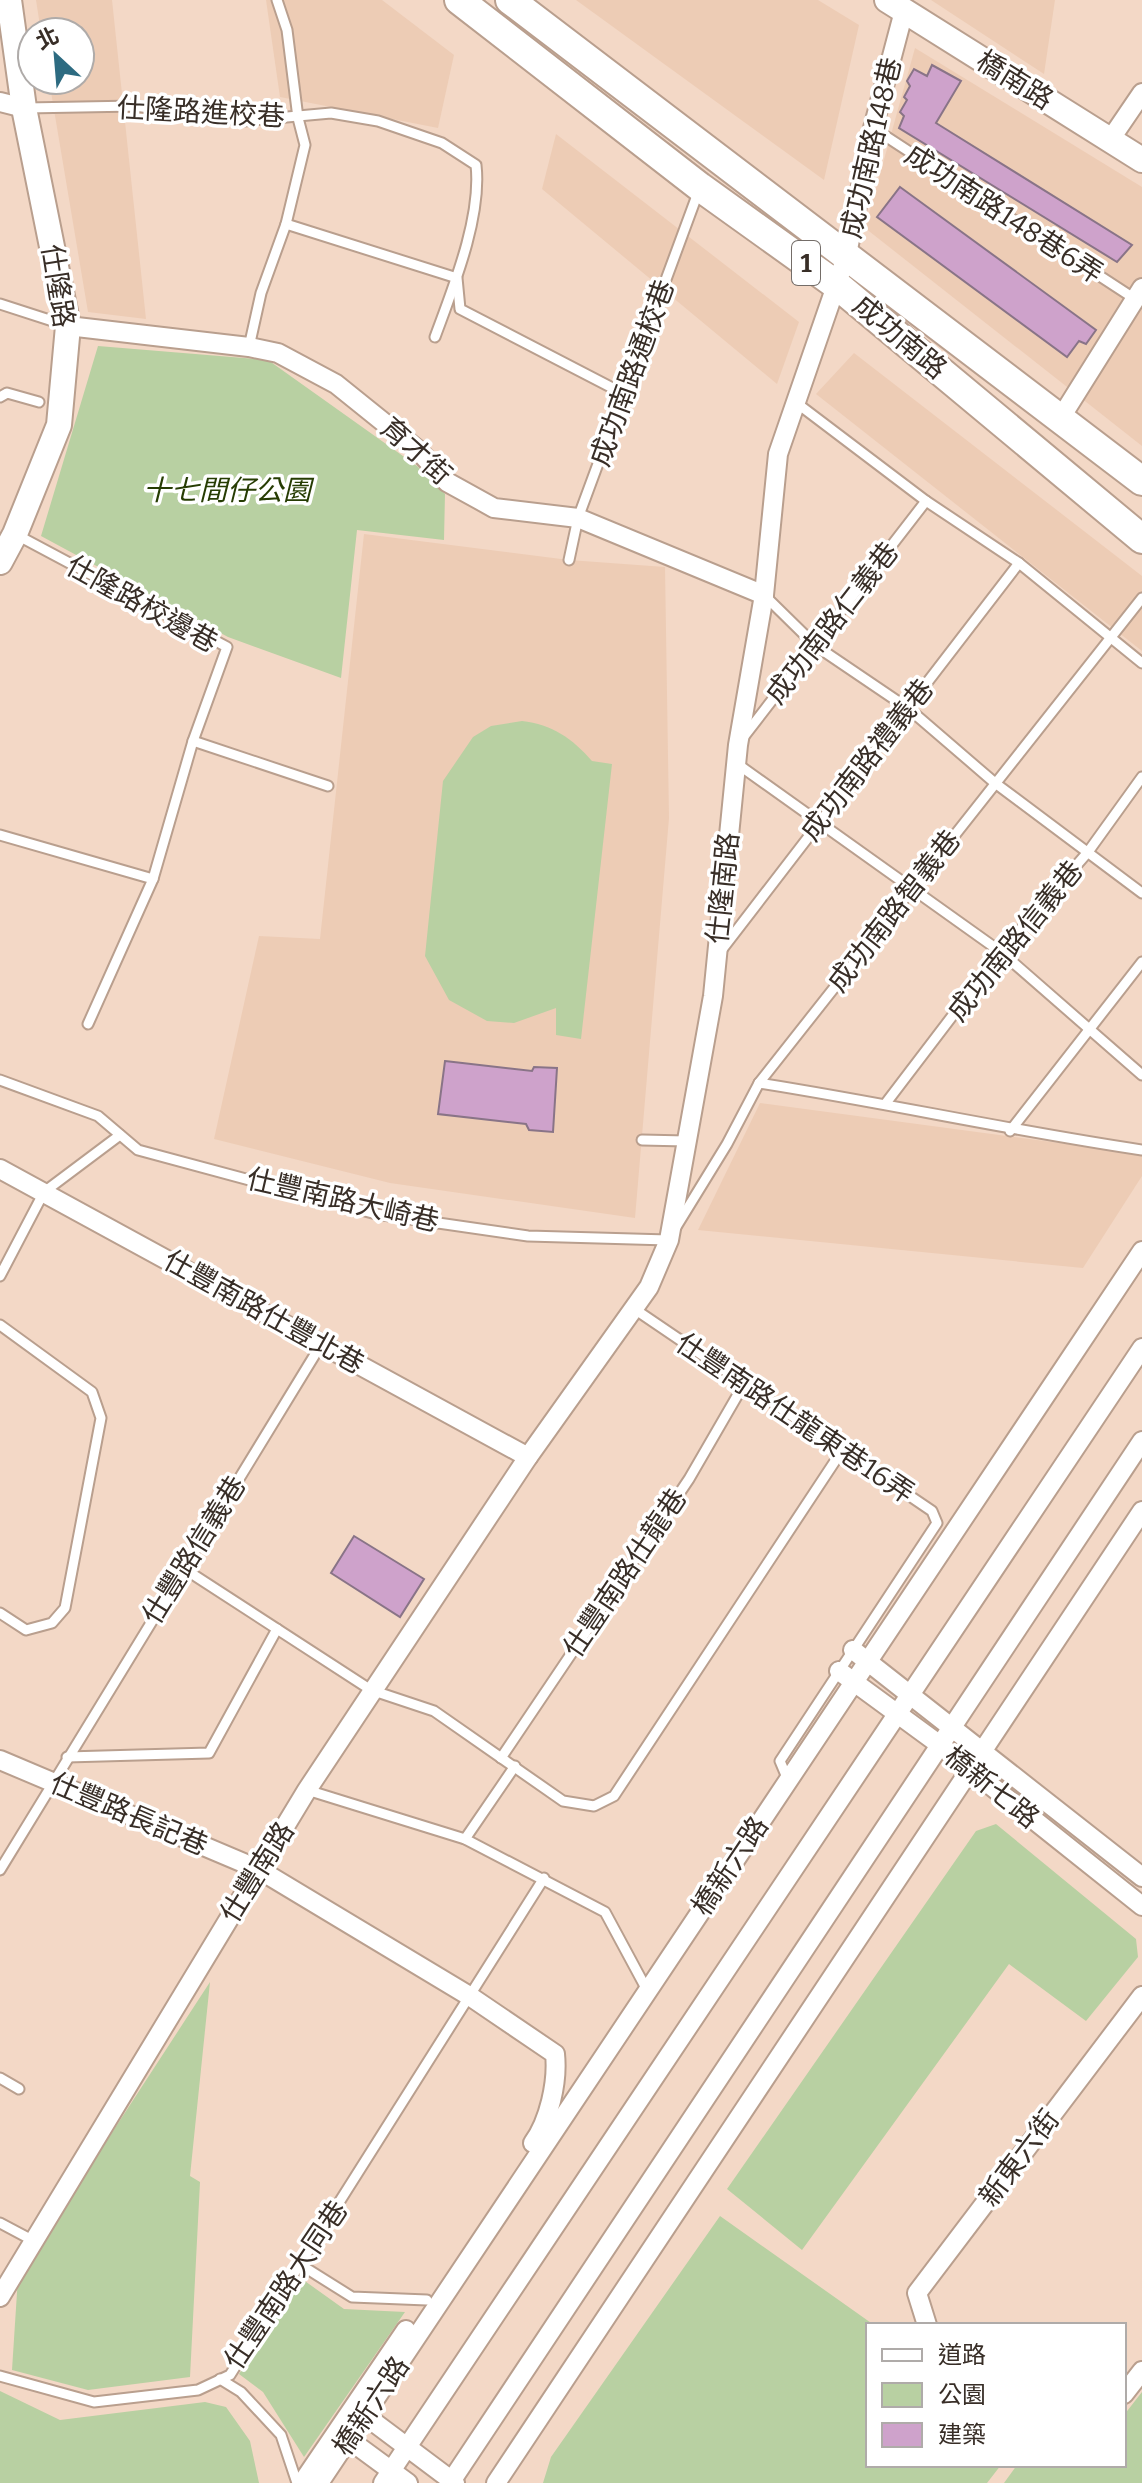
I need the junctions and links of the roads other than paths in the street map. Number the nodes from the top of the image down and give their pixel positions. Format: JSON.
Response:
{"nodes":[{"id":1,"x":9,"y":0,"type":"edge"},
{"id":2,"x":277,"y":0,"type":"edge"},
{"id":3,"x":459,"y":0,"type":"edge"},
{"id":4,"x":510,"y":0,"type":"edge"},
{"id":5,"x":901,"y":4,"type":"edge"},
{"id":6,"x":1142,"y":93,"type":"edge"},
{"id":7,"x":0,"y":102,"type":"edge"},
{"id":8,"x":24,"y":108,"type":"junction"},
{"id":9,"x":298,"y":118,"type":"junction"},
{"id":10,"x":873,"y":128,"type":"junction"},
{"id":11,"x":1110,"y":140,"type":"junction"},
{"id":12,"x":1142,"y":160,"type":"edge"},
{"id":13,"x":700,"y":187,"type":"junction"},
{"id":14,"x":286,"y":224,"type":"junction"},
{"id":15,"x":847,"y":254,"type":"junction"},
{"id":16,"x":457,"y":278,"type":"junction"},
{"id":17,"x":838,"y":286,"type":"junction"},
{"id":18,"x":1140,"y":297,"type":"edge"},
{"id":19,"x":0,"y":304,"type":"edge"},
{"id":20,"x":68,"y":326,"type":"junction"},
{"id":21,"x":435,"y":337,"type":"dead end"},
{"id":22,"x":249,"y":347,"type":"junction"},
{"id":23,"x":626,"y":395,"type":"junction"},
{"id":24,"x":0,"y":397,"type":"edge"},
{"id":25,"x":794,"y":401,"type":"junction"},
{"id":26,"x":39,"y":402,"type":"dead end"},
{"id":27,"x":1060,"y":419,"type":"junction"},
{"id":28,"x":1142,"y":481,"type":"edge"},
{"id":29,"x":926,"y":501,"type":"junction"},
{"id":30,"x":578,"y":518,"type":"junction"},
{"id":31,"x":15,"y":534,"type":"junction"},
{"id":32,"x":1142,"y":539,"type":"edge"},
{"id":33,"x":569,"y":560,"type":"dead end"},
{"id":34,"x":0,"y":562,"type":"edge"},
{"id":35,"x":1019,"y":563,"type":"junction"},
{"id":36,"x":764,"y":595,"type":"junction"},
{"id":37,"x":1142,"y":598,"type":"edge"},
{"id":38,"x":1111,"y":638,"type":"junction"},
{"id":39,"x":816,"y":646,"type":"junction"},
{"id":40,"x":1142,"y":663,"type":"edge"},
{"id":41,"x":909,"y":709,"type":"junction"},
{"id":42,"x":193,"y":741,"type":"junction"},
{"id":43,"x":737,"y":754,"type":"junction"},
{"id":44,"x":1142,"y":777,"type":"edge"},
{"id":45,"x":995,"y":783,"type":"junction"},
{"id":46,"x":328,"y":786,"type":"dead end"},
{"id":47,"x":817,"y":823,"type":"junction"},
{"id":48,"x":0,"y":835,"type":"edge"},
{"id":49,"x":1088,"y":852,"type":"junction"},
{"id":50,"x":153,"y":879,"type":"junction"},
{"id":51,"x":912,"y":889,"type":"junction"},
{"id":52,"x":1142,"y":893,"type":"edge"},
{"id":53,"x":1001,"y":952,"type":"junction"},
{"id":54,"x":716,"y":958,"type":"junction"},
{"id":55,"x":1142,"y":962,"type":"edge"},
{"id":56,"x":88,"y":1024,"type":"dead end"},
{"id":57,"x":1089,"y":1030,"type":"junction"},
{"id":58,"x":1142,"y":1075,"type":"edge"},
{"id":59,"x":0,"y":1080,"type":"edge"},
{"id":60,"x":759,"y":1083,"type":"junction"},
{"id":61,"x":886,"y":1103,"type":"junction"},
{"id":62,"x":1010,"y":1131,"type":"junction"},
{"id":63,"x":120,"y":1135,"type":"junction"},
{"id":64,"x":642,"y":1140,"type":"dead end"},
{"id":65,"x":686,"y":1141,"type":"junction"},
{"id":66,"x":1142,"y":1150,"type":"edge"},
{"id":67,"x":0,"y":1169,"type":"edge"},
{"id":68,"x":44,"y":1192,"type":"junction"},
{"id":69,"x":669,"y":1240,"type":"junction"},
{"id":70,"x":1142,"y":1251,"type":"edge"},
{"id":71,"x":0,"y":1276,"type":"edge"},
{"id":72,"x":633,"y":1308,"type":"junction"},
{"id":73,"x":0,"y":1325,"type":"edge"},
{"id":74,"x":322,"y":1343,"type":"junction"},
{"id":75,"x":1142,"y":1348,"type":"edge"},
{"id":76,"x":744,"y":1384,"type":"junction"},
{"id":77,"x":1142,"y":1441,"type":"edge"},
{"id":78,"x":843,"y":1449,"type":"junction"},
{"id":79,"x":528,"y":1457,"type":"junction"},
{"id":80,"x":1142,"y":1511,"type":"edge"},
{"id":81,"x":183,"y":1568,"type":"junction"},
{"id":82,"x":0,"y":1613,"type":"edge"},
{"id":83,"x":277,"y":1629,"type":"junction"},
{"id":84,"x":860,"y":1656,"type":"junction"},
{"id":85,"x":847,"y":1676,"type":"junction"},
{"id":86,"x":371,"y":1690,"type":"junction"},
{"id":87,"x":911,"y":1694,"type":"junction"},
{"id":88,"x":898,"y":1714,"type":"junction"},
{"id":89,"x":953,"y":1726,"type":"junction"},
{"id":90,"x":940,"y":1745,"type":"junction"},
{"id":91,"x":983,"y":1750,"type":"junction"},
{"id":92,"x":67,"y":1757,"type":"junction"},
{"id":93,"x":501,"y":1758,"type":"junction"},
{"id":94,"x":1,"y":1761,"type":"edge"},
{"id":95,"x":515,"y":1766,"type":"junction"},
{"id":96,"x":970,"y":1769,"type":"junction"},
{"id":97,"x":52,"y":1781,"type":"junction"},
{"id":98,"x":307,"y":1790,"type":"junction"},
{"id":99,"x":465,"y":1839,"type":"junction"},
{"id":100,"x":258,"y":1869,"type":"junction"},
{"id":101,"x":0,"y":1870,"type":"edge"},
{"id":102,"x":1142,"y":1877,"type":"edge"},
{"id":103,"x":544,"y":1878,"type":"junction"},
{"id":104,"x":1142,"y":1906,"type":"edge"},
{"id":105,"x":647,"y":1990,"type":"junction"},
{"id":106,"x":1142,"y":1996,"type":"edge"},
{"id":107,"x":471,"y":1997,"type":"junction"},
{"id":108,"x":0,"y":2078,"type":"edge"},
{"id":109,"x":19,"y":2089,"type":"dead end"},
{"id":110,"x":0,"y":2223,"type":"edge"},
{"id":111,"x":34,"y":2241,"type":"junction"},
{"id":112,"x":301,"y":2265,"type":"junction"},
{"id":113,"x":0,"y":2297,"type":"edge"},
{"id":114,"x":427,"y":2300,"type":"junction"},
{"id":115,"x":926,"y":2323,"type":"edge"},
{"id":116,"x":1142,"y":2371,"type":"edge"},
{"id":117,"x":0,"y":2376,"type":"edge"},
{"id":118,"x":220,"y":2379,"type":"junction"},
{"id":119,"x":1126,"y":2391,"type":"edge"},
{"id":120,"x":359,"y":2412,"type":"junction"},
{"id":121,"x":343,"y":2435,"type":"junction"},
{"id":122,"x":407,"y":2447,"type":"junction"},
{"id":123,"x":387,"y":2477,"type":"edge"},
{"id":124,"x":452,"y":2482,"type":"edge"},
{"id":125,"x":300,"y":2483,"type":"edge"},
{"id":126,"x":319,"y":2483,"type":"edge"},
{"id":127,"x":408,"y":2483,"type":"edge"},
{"id":128,"x":496,"y":2483,"type":"edge"}],
"edges":[{"from":1,"to":8,"type":"street","name":"仕隆路"},
{"from":2,"to":9,"type":"lane"},
{"from":3,"to":13,"type":"main road","name":"成功南路","number":"1"},
{"from":4,"to":15,"type":"main road","name":"成功南路","number":"1"},
{"from":5,"to":10,"type":"street","name":"成功南路148巷"},
{"from":5,"to":11,"type":"street","name":"橋南路"},
{"from":6,"to":11,"type":"street"},
{"from":7,"to":8,"type":"street"},
{"from":8,"to":9,"type":"lane","name":"仕隆路進校巷"},
{"from":8,"to":20,"type":"street","name":"仕隆路"},
{"from":9,"to":14,"type":"lane"},
{"from":9,"to":16,"type":"lane","name":"仕隆路進校巷"},
{"from":10,"to":15,"type":"street","name":"成功南路148巷"},
{"from":10,"to":18,"type":"lane","name":"成功南路148巷6弄"},
{"from":11,"to":12,"type":"street","name":"橋南路"},
{"from":13,"to":17,"type":"main road","name":"成功南路","number":"1"},
{"from":13,"to":23,"type":"lane","name":"成功南路通校巷"},
{"from":14,"to":16,"type":"lane"},
{"from":14,"to":22,"type":"lane"},
{"from":15,"to":17,"type":"street","name":"成功南路148巷"},
{"from":15,"to":27,"type":"main road","name":"成功南路","number":"1"},
{"from":16,"to":21,"type":"lane","name":"仕隆路進校巷"},
{"from":16,"to":23,"type":"lane"},
{"from":17,"to":25,"type":"street","name":"仕隆南路"},
{"from":17,"to":32,"type":"main road","name":"成功南路","number":"1"},
{"from":18,"to":27,"type":"street"},
{"from":19,"to":20,"type":"lane"},
{"from":20,"to":22,"type":"street","name":"育才街"},
{"from":20,"to":31,"type":"street","name":"仕隆路"},
{"from":22,"to":30,"type":"street","name":"育才街"},
{"from":23,"to":30,"type":"lane","name":"成功南路通校巷"},
{"from":24,"to":26,"type":"lane"},
{"from":25,"to":29,"type":"lane"},
{"from":25,"to":36,"type":"street","name":"仕隆南路"},
{"from":27,"to":28,"type":"main road","name":"成功南路","number":"1"},
{"from":29,"to":35,"type":"lane"},
{"from":29,"to":39,"type":"lane","name":"成功南路仁義巷"},
{"from":30,"to":33,"type":"lane","name":"成功南路通校巷"},
{"from":30,"to":36,"type":"street","name":"育才街"},
{"from":31,"to":34,"type":"street","name":"仕隆路"},
{"from":31,"to":42,"type":"lane","name":"仕隆路校邊巷"},
{"from":35,"to":38,"type":"lane"},
{"from":35,"to":41,"type":"lane","name":"成功南路禮義巷"},
{"from":36,"to":39,"type":"lane"},
{"from":36,"to":43,"type":"street","name":"仕隆南路"},
{"from":37,"to":38,"type":"lane","name":"成功南路智義巷"},
{"from":38,"to":40,"type":"lane"},
{"from":38,"to":45,"type":"lane","name":"成功南路智義巷"},
{"from":39,"to":41,"type":"lane"},
{"from":39,"to":43,"type":"lane","name":"成功南路仁義巷"},
{"from":41,"to":45,"type":"lane"},
{"from":41,"to":47,"type":"lane","name":"成功南路禮義巷"},
{"from":42,"to":46,"type":"lane"},
{"from":42,"to":50,"type":"lane","name":"仕隆路校邊巷"},
{"from":43,"to":47,"type":"lane"},
{"from":43,"to":54,"type":"street","name":"仕隆南路"},
{"from":44,"to":49,"type":"lane","name":"成功南路信義巷"},
{"from":45,"to":49,"type":"lane"},
{"from":45,"to":51,"type":"lane","name":"成功南路智義巷"},
{"from":47,"to":51,"type":"lane"},
{"from":47,"to":54,"type":"lane","name":"成功南路禮義巷"},
{"from":48,"to":50,"type":"lane"},
{"from":49,"to":52,"type":"lane"},
{"from":49,"to":53,"type":"lane","name":"成功南路信義巷"},
{"from":50,"to":56,"type":"lane","name":"仕隆路校邊巷"},
{"from":51,"to":53,"type":"lane"},
{"from":51,"to":60,"type":"lane","name":"成功南路智義巷"},
{"from":53,"to":57,"type":"lane"},
{"from":53,"to":61,"type":"lane","name":"成功南路信義巷"},
{"from":54,"to":65,"type":"street","name":"仕隆南路"},
{"from":55,"to":57,"type":"lane"},
{"from":57,"to":58,"type":"lane"},
{"from":57,"to":62,"type":"lane"},
{"from":59,"to":63,"type":"lane","name":"仕豐南路大崎巷"},
{"from":60,"to":61,"type":"lane"},
{"from":60,"to":69,"type":"lane","name":"成功南路智義巷"},
{"from":61,"to":62,"type":"lane"},
{"from":62,"to":66,"type":"lane"},
{"from":63,"to":68,"type":"lane"},
{"from":63,"to":69,"type":"lane","name":"仕豐南路大崎巷"},
{"from":64,"to":65,"type":"lane"},
{"from":65,"to":69,"type":"street","name":"仕隆南路"},
{"from":67,"to":68,"type":"street","name":"仕豐南路仕豐北巷"},
{"from":68,"to":71,"type":"lane"},
{"from":68,"to":74,"type":"street","name":"仕豐南路仕豐北巷"},
{"from":69,"to":72,"type":"street","name":"仕隆南路"},
{"from":70,"to":84,"type":"street","name":"橋新六路"},
{"from":72,"to":76,"type":"lane","name":"仕豐南路仕龍東巷16弄"},
{"from":72,"to":79,"type":"street","name":"仕隆南路"},
{"from":73,"to":82,"type":"lane"},
{"from":74,"to":79,"type":"street","name":"仕豐南路仕豐北巷"},
{"from":74,"to":81,"type":"lane","name":"仕豐路信義巷"},
{"from":75,"to":87,"type":"street","name":"橋新六路"},
{"from":76,"to":78,"type":"lane","name":"仕豐南路仕龍東巷16弄"},
{"from":76,"to":93,"type":"lane","name":"仕豐南路仕龍巷"},
{"from":77,"to":89,"type":"street"},
{"from":78,"to":84,"type":"lane","name":"仕豐南路仕龍東巷16弄"},
{"from":78,"to":95,"type":"lane"},
{"from":79,"to":86,"type":"street","name":"仕豐南路"},
{"from":80,"to":91,"type":"street"},
{"from":81,"to":83,"type":"lane"},
{"from":81,"to":92,"type":"lane","name":"仕豐路信義巷"},
{"from":83,"to":86,"type":"lane"},
{"from":83,"to":92,"type":"lane"},
{"from":84,"to":85,"type":"street","name":"橋新六路"},
{"from":84,"to":87,"type":"street","name":"橋新七路"},
{"from":85,"to":88,"type":"street","name":"橋新七路"},
{"from":85,"to":105,"type":"street","name":"橋新六路"},
{"from":86,"to":93,"type":"lane"},
{"from":86,"to":98,"type":"street","name":"仕豐南路"},
{"from":87,"to":88,"type":"street","name":"橋新六路"},
{"from":87,"to":89,"type":"street","name":"橋新七路"},
{"from":88,"to":90,"type":"street","name":"橋新七路"},
{"from":88,"to":122,"type":"street","name":"橋新六路"},
{"from":89,"to":90,"type":"street"},
{"from":89,"to":91,"type":"street","name":"橋新七路"},
{"from":90,"to":96,"type":"street","name":"橋新七路"},
{"from":90,"to":124,"type":"street"},
{"from":91,"to":96,"type":"street"},
{"from":91,"to":102,"type":"street","name":"橋新七路"},
{"from":92,"to":97,"type":"lane","name":"仕豐路信義巷"},
{"from":93,"to":95,"type":"lane"},
{"from":94,"to":97,"type":"street","name":"仕豐路長記巷"},
{"from":95,"to":99,"type":"lane"},
{"from":96,"to":104,"type":"street","name":"橋新七路"},
{"from":96,"to":128,"type":"street"},
{"from":97,"to":100,"type":"street","name":"仕豐路長記巷"},
{"from":97,"to":101,"type":"lane","name":"仕豐路信義巷"},
{"from":98,"to":99,"type":"lane"},
{"from":98,"to":100,"type":"street","name":"仕豐南路"},
{"from":99,"to":103,"type":"lane"},
{"from":100,"to":107,"type":"street","name":"仕豐路長記巷"},
{"from":100,"to":111,"type":"street","name":"仕豐南路"},
{"from":103,"to":105,"type":"lane"},
{"from":103,"to":107,"type":"lane","name":"仕豐南路大同巷"},
{"from":105,"to":120,"type":"street","name":"橋新六路"},
{"from":106,"to":115,"type":"street","name":"新東六街"},
{"from":107,"to":112,"type":"lane","name":"仕豐南路大同巷"},
{"from":107,"to":114,"type":"street"},
{"from":108,"to":109,"type":"lane"},
{"from":110,"to":111,"type":"lane"},
{"from":111,"to":113,"type":"street","name":"仕豐南路"},
{"from":112,"to":114,"type":"lane"},
{"from":112,"to":118,"type":"lane","name":"仕豐南路大同巷"},
{"from":114,"to":120,"type":"street"},
{"from":116,"to":119,"type":"street"},
{"from":117,"to":118,"type":"lane","name":"仕豐南路大同巷"},
{"from":118,"to":125,"type":"lane"},
{"from":120,"to":121,"type":"street","name":"橋新六路"},
{"from":120,"to":122,"type":"street"},
{"from":121,"to":123,"type":"street"},
{"from":121,"to":125,"type":"street"},
{"from":121,"to":126,"type":"street","name":"橋新六路"},
{"from":122,"to":123,"type":"street","name":"橋新六路"},
{"from":122,"to":124,"type":"street"},
{"from":123,"to":127,"type":"street"}]}
